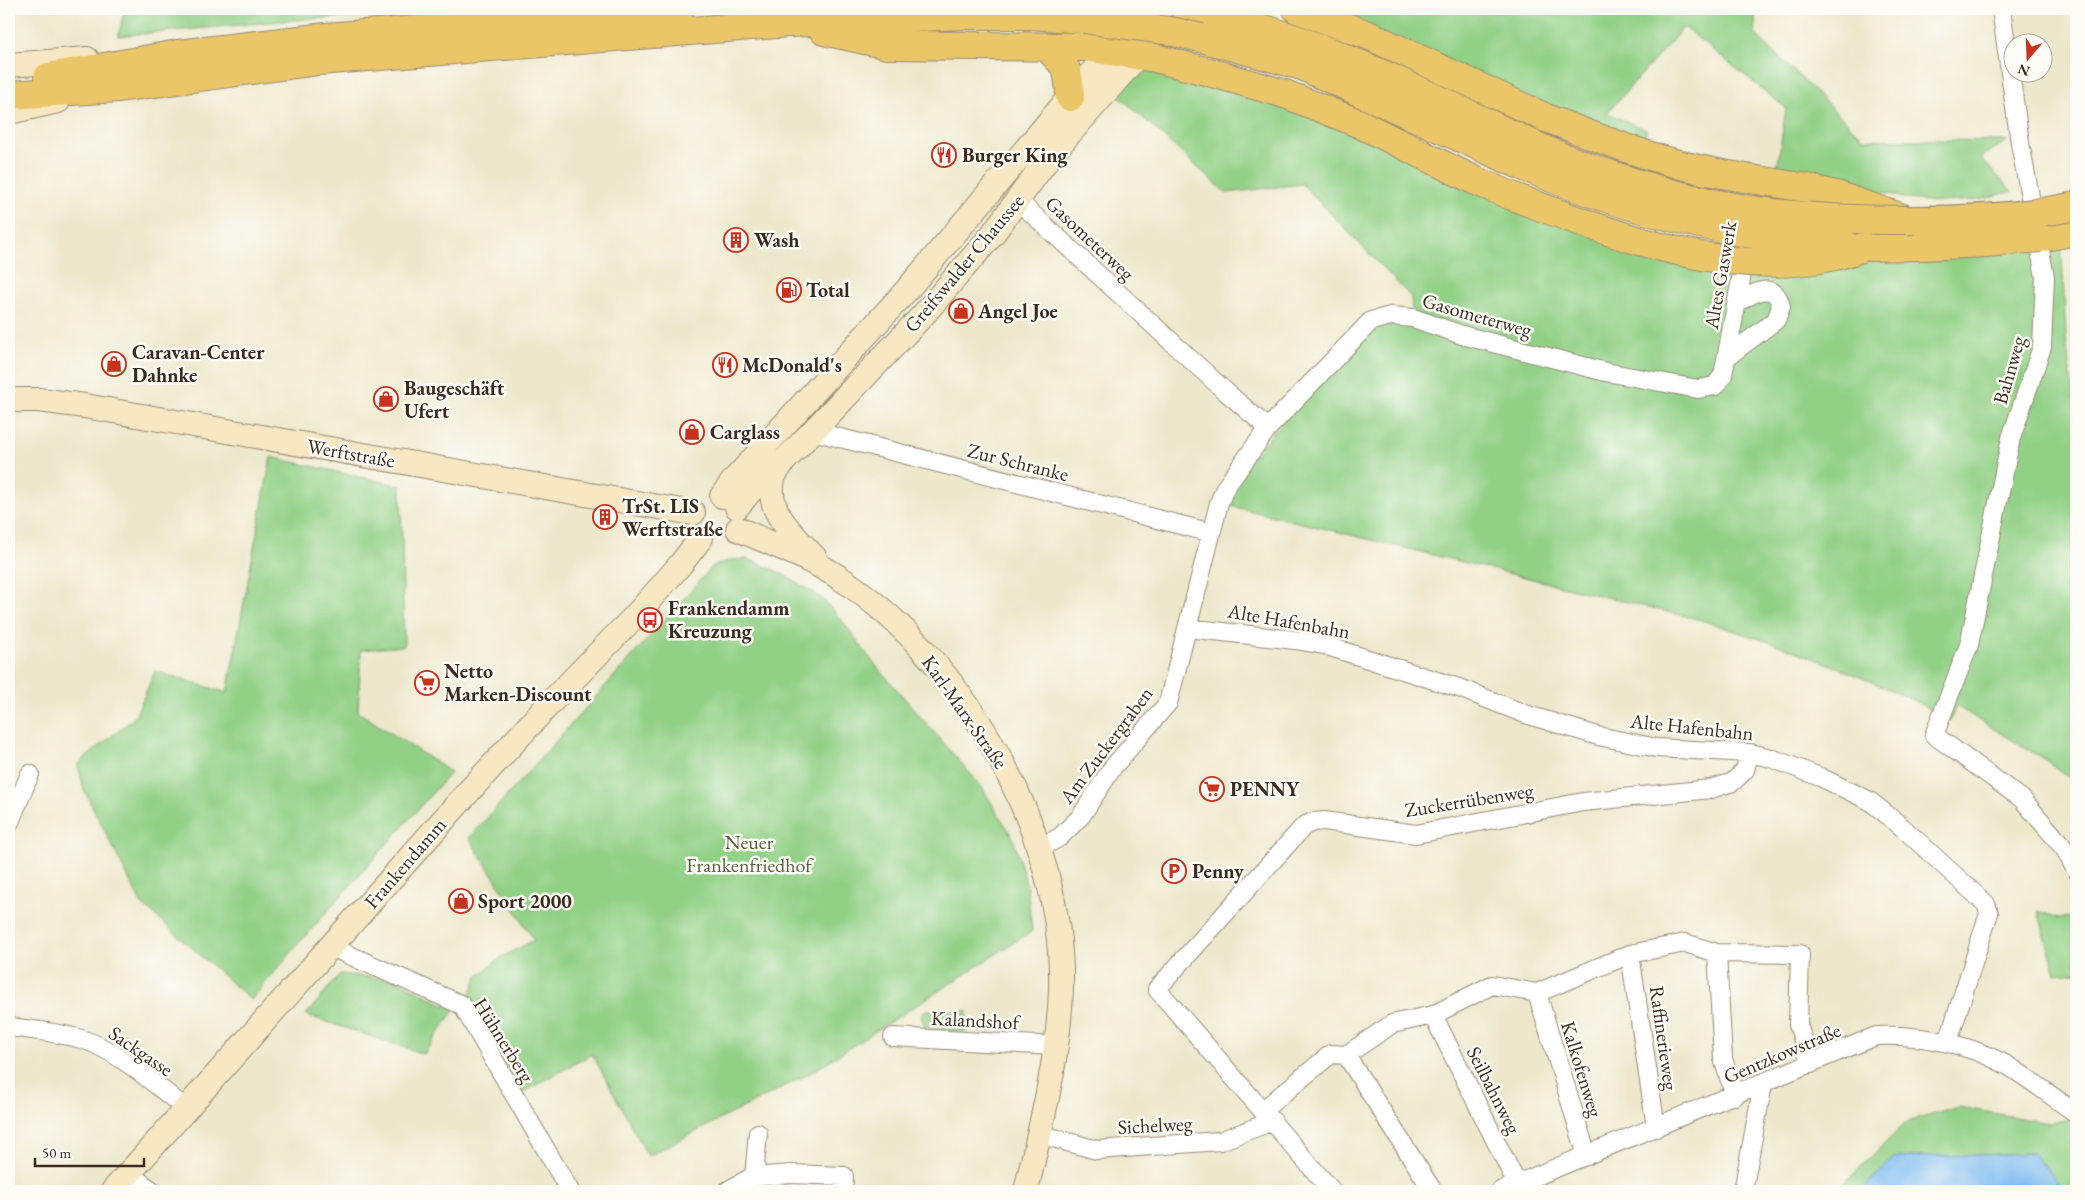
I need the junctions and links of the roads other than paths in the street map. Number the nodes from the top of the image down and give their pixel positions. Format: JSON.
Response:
{"nodes":[{"id":1,"x":680,"y":9,"type":"edge"},
{"id":2,"x":1148,"y":9,"type":"edge"},
{"id":3,"x":1182,"y":9,"type":"edge"},
{"id":4,"x":1298,"y":9,"type":"edge"},
{"id":5,"x":2001,"y":9,"type":"edge"},
{"id":6,"x":788,"y":23,"type":"junction"},
{"id":7,"x":1046,"y":47,"type":"junction"},
{"id":8,"x":1110,"y":50,"type":"junction"},
{"id":9,"x":178,"y":54,"type":"junction"},
{"id":10,"x":1138,"y":55,"type":"junction"},
{"id":11,"x":9,"y":64,"type":"edge"},
{"id":12,"x":9,"y":85,"type":"edge"},
{"id":13,"x":118,"y":88,"type":"junction"},
{"id":14,"x":9,"y":95,"type":"edge"},
{"id":15,"x":1070,"y":97,"type":"junction"},
{"id":16,"x":9,"y":112,"type":"edge"},
{"id":17,"x":1530,"y":156,"type":"junction"},
{"id":18,"x":1758,"y":168,"type":"dead end"},
{"id":19,"x":1017,"y":200,"type":"junction"},
{"id":20,"x":2076,"y":206,"type":"edge"},
{"id":21,"x":1909,"y":220,"type":"junction"},
{"id":22,"x":2076,"y":231,"type":"edge"},
{"id":23,"x":1864,"y":246,"type":"junction"},
{"id":24,"x":1738,"y":302,"type":"junction"},
{"id":25,"x":1727,"y":357,"type":"junction"},
{"id":26,"x":1715,"y":386,"type":"joint"},
{"id":27,"x":9,"y":400,"type":"edge"},
{"id":28,"x":1268,"y":428,"type":"junction"},
{"id":29,"x":813,"y":431,"type":"junction"},
{"id":30,"x":785,"y":460,"type":"junction"},
{"id":31,"x":733,"y":511,"type":"junction"},
{"id":32,"x":693,"y":513,"type":"junction"},
{"id":33,"x":1212,"y":533,"type":"junction"},
{"id":34,"x":701,"y":538,"type":"junction"},
{"id":35,"x":823,"y":567,"type":"junction"},
{"id":36,"x":1187,"y":628,"type":"junction"},
{"id":37,"x":1750,"y":752,"type":"junction"},
{"id":38,"x":30,"y":774,"type":"dead end"},
{"id":39,"x":9,"y":824,"type":"edge"},
{"id":40,"x":1040,"y":848,"type":"junction"},
{"id":41,"x":2076,"y":870,"type":"edge"},
{"id":42,"x":331,"y":947,"type":"junction"},
{"id":43,"x":1718,"y":953,"type":"junction"},
{"id":44,"x":1630,"y":954,"type":"junction"},
{"id":45,"x":1537,"y":993,"type":"junction"},
{"id":46,"x":1432,"y":1015,"type":"junction"},
{"id":47,"x":9,"y":1027,"type":"edge"},
{"id":48,"x":893,"y":1037,"type":"dead end"},
{"id":49,"x":1948,"y":1042,"type":"junction"},
{"id":50,"x":1055,"y":1046,"type":"junction"},
{"id":51,"x":1346,"y":1055,"type":"junction"},
{"id":52,"x":1811,"y":1064,"type":"junction"},
{"id":53,"x":1763,"y":1084,"type":"junction"},
{"id":54,"x":1735,"y":1096,"type":"junction"},
{"id":55,"x":186,"y":1109,"type":"junction"},
{"id":56,"x":2076,"y":1113,"type":"edge"},
{"id":57,"x":1268,"y":1115,"type":"junction"},
{"id":58,"x":1656,"y":1128,"type":"junction"},
{"id":59,"x":758,"y":1133,"type":"dead end"},
{"id":60,"x":1039,"y":1134,"type":"junction"},
{"id":61,"x":1587,"y":1156,"type":"junction"},
{"id":62,"x":129,"y":1174,"type":"junction"},
{"id":63,"x":754,"y":1177,"type":"junction"},
{"id":64,"x":1517,"y":1184,"type":"junction"},
{"id":65,"x":113,"y":1191,"type":"edge"},
{"id":66,"x":153,"y":1191,"type":"edge"},
{"id":67,"x":570,"y":1191,"type":"edge"},
{"id":68,"x":727,"y":1191,"type":"edge"},
{"id":69,"x":843,"y":1191,"type":"edge"},
{"id":70,"x":1026,"y":1191,"type":"edge"},
{"id":71,"x":1332,"y":1191,"type":"edge"},
{"id":72,"x":1433,"y":1191,"type":"edge"},
{"id":73,"x":1500,"y":1191,"type":"edge"},
{"id":74,"x":1743,"y":1191,"type":"edge"}],
"edges":[{"from":1,"to":9,"type":"highway"},
{"from":2,"to":8,"type":"main road","name":"Greifswalder Chaussee"},
{"from":3,"to":10,"type":"main road","name":"Greifswalder Chaussee"},
{"from":3,"to":17,"type":"highway"},
{"from":4,"to":21,"type":"highway","bridge":true},
{"from":5,"to":41,"type":"street","name":"Bahnweg"},
{"from":6,"to":7,"type":"highway"},
{"from":6,"to":13,"type":"highway"},
{"from":6,"to":17,"type":"highway","bridge":true},
{"from":7,"to":8,"type":"highway"},
{"from":7,"to":15,"type":"highway"},
{"from":8,"to":10,"type":"highway"},
{"from":8,"to":15,"type":"main road","name":"Greifswalder Chaussee"},
{"from":9,"to":11,"type":"main road"},
{"from":9,"to":12,"type":"highway"},
{"from":10,"to":19,"type":"main road","name":"Greifswalder Chaussee"},
{"from":10,"to":23,"type":"highway","bridge":true},
{"from":13,"to":14,"type":"highway"},
{"from":13,"to":16,"type":"main road"},
{"from":15,"to":31,"type":"main road","name":"Greifswalder Chaussee"},
{"from":17,"to":21,"type":"highway","bridge":true},
{"from":17,"to":23,"type":"highway","bridge":true},
{"from":18,"to":24,"type":"street","name":"Altes Gaswerk"},
{"from":19,"to":28,"type":"street","name":"Gasometerweg"},
{"from":19,"to":29,"type":"main road","name":"Greifswalder Chaussee"},
{"from":20,"to":21,"type":"highway","bridge":true},
{"from":22,"to":23,"type":"highway","bridge":true},
{"from":24,"to":25,"type":"street","name":"Altes Gaswerk"},
{"from":24,"to":25,"type":"street"},
{"from":25,"to":26,"type":"street","name":"Altes Gaswerk"},
{"from":26,"to":28,"type":"street","name":"Gasometerweg"},
{"from":27,"to":32,"type":"main road","name":"Werftstraße"},
{"from":28,"to":33,"type":"street","name":"Gasometerweg"},
{"from":29,"to":30,"type":"main road","name":"Greifswalder Chaussee"},
{"from":29,"to":33,"type":"street","name":"Zur Schranke"},
{"from":30,"to":31,"type":"main road","name":"Greifswalder Chaussee"},
{"from":30,"to":35,"type":"main road","name":"Karl-Marx-Straße"},
{"from":31,"to":32,"type":"main road"},
{"from":31,"to":34,"type":"main road"},
{"from":31,"to":35,"type":"main road","name":"Karl-Marx-Straße"},
{"from":32,"to":34,"type":"main road"},
{"from":33,"to":36,"type":"street","name":"Am Zuckergraben"},
{"from":34,"to":42,"type":"main road","name":"Frankendamm"},
{"from":35,"to":40,"type":"main road","name":"Karl-Marx-Straße"},
{"from":36,"to":37,"type":"street","name":"Alte Hafenbahn"},
{"from":36,"to":40,"type":"street","name":"Am Zuckergraben"},
{"from":37,"to":49,"type":"street","name":"Alte Hafenbahn"},
{"from":37,"to":57,"type":"street","name":"Zuckerrübenweg"},
{"from":38,"to":39,"type":"street"},
{"from":40,"to":50,"type":"main road","name":"Karl-Marx-Straße"},
{"from":42,"to":55,"type":"main road","name":"Frankendamm"},
{"from":42,"to":67,"type":"street","name":"Hühnerberg"},
{"from":43,"to":44,"type":"street"},
{"from":43,"to":52,"type":"street"},
{"from":43,"to":54,"type":"street"},
{"from":44,"to":45,"type":"street"},
{"from":44,"to":58,"type":"street","name":"Raffinerieweg"},
{"from":45,"to":46,"type":"street"},
{"from":45,"to":61,"type":"street","name":"Kalkofenweg"},
{"from":46,"to":51,"type":"street"},
{"from":46,"to":64,"type":"street","name":"Seilbahnweg"},
{"from":47,"to":55,"type":"street","name":"Sackgasse"},
{"from":48,"to":50,"type":"street","name":"Kalandshof"},
{"from":49,"to":52,"type":"street","name":"Gentzkowstraße"},
{"from":49,"to":56,"type":"street","name":"Gentzkowstraße"},
{"from":50,"to":60,"type":"main road","name":"Karl-Marx-Straße"},
{"from":51,"to":57,"type":"street","name":"Sichelweg"},
{"from":51,"to":72,"type":"street"},
{"from":52,"to":53,"type":"street","name":"Gentzkowstraße"},
{"from":53,"to":54,"type":"street","name":"Gentzkowstraße"},
{"from":53,"to":74,"type":"street"},
{"from":54,"to":58,"type":"street","name":"Gentzkowstraße"},
{"from":55,"to":62,"type":"main road","name":"Frankendamm"},
{"from":57,"to":60,"type":"street","name":"Sichelweg"},
{"from":57,"to":71,"type":"street"},
{"from":58,"to":61,"type":"street","name":"Gentzkowstraße"},
{"from":59,"to":63,"type":"street"},
{"from":60,"to":70,"type":"main road","name":"Karl-Marx-Straße"},
{"from":61,"to":64,"type":"street","name":"Gentzkowstraße"},
{"from":62,"to":65,"type":"main road","name":"Frankendamm"},
{"from":62,"to":66,"type":"street"},
{"from":63,"to":68,"type":"street"},
{"from":63,"to":69,"type":"street"},
{"from":64,"to":73,"type":"street","name":"Gentzkowstraße"}]}
